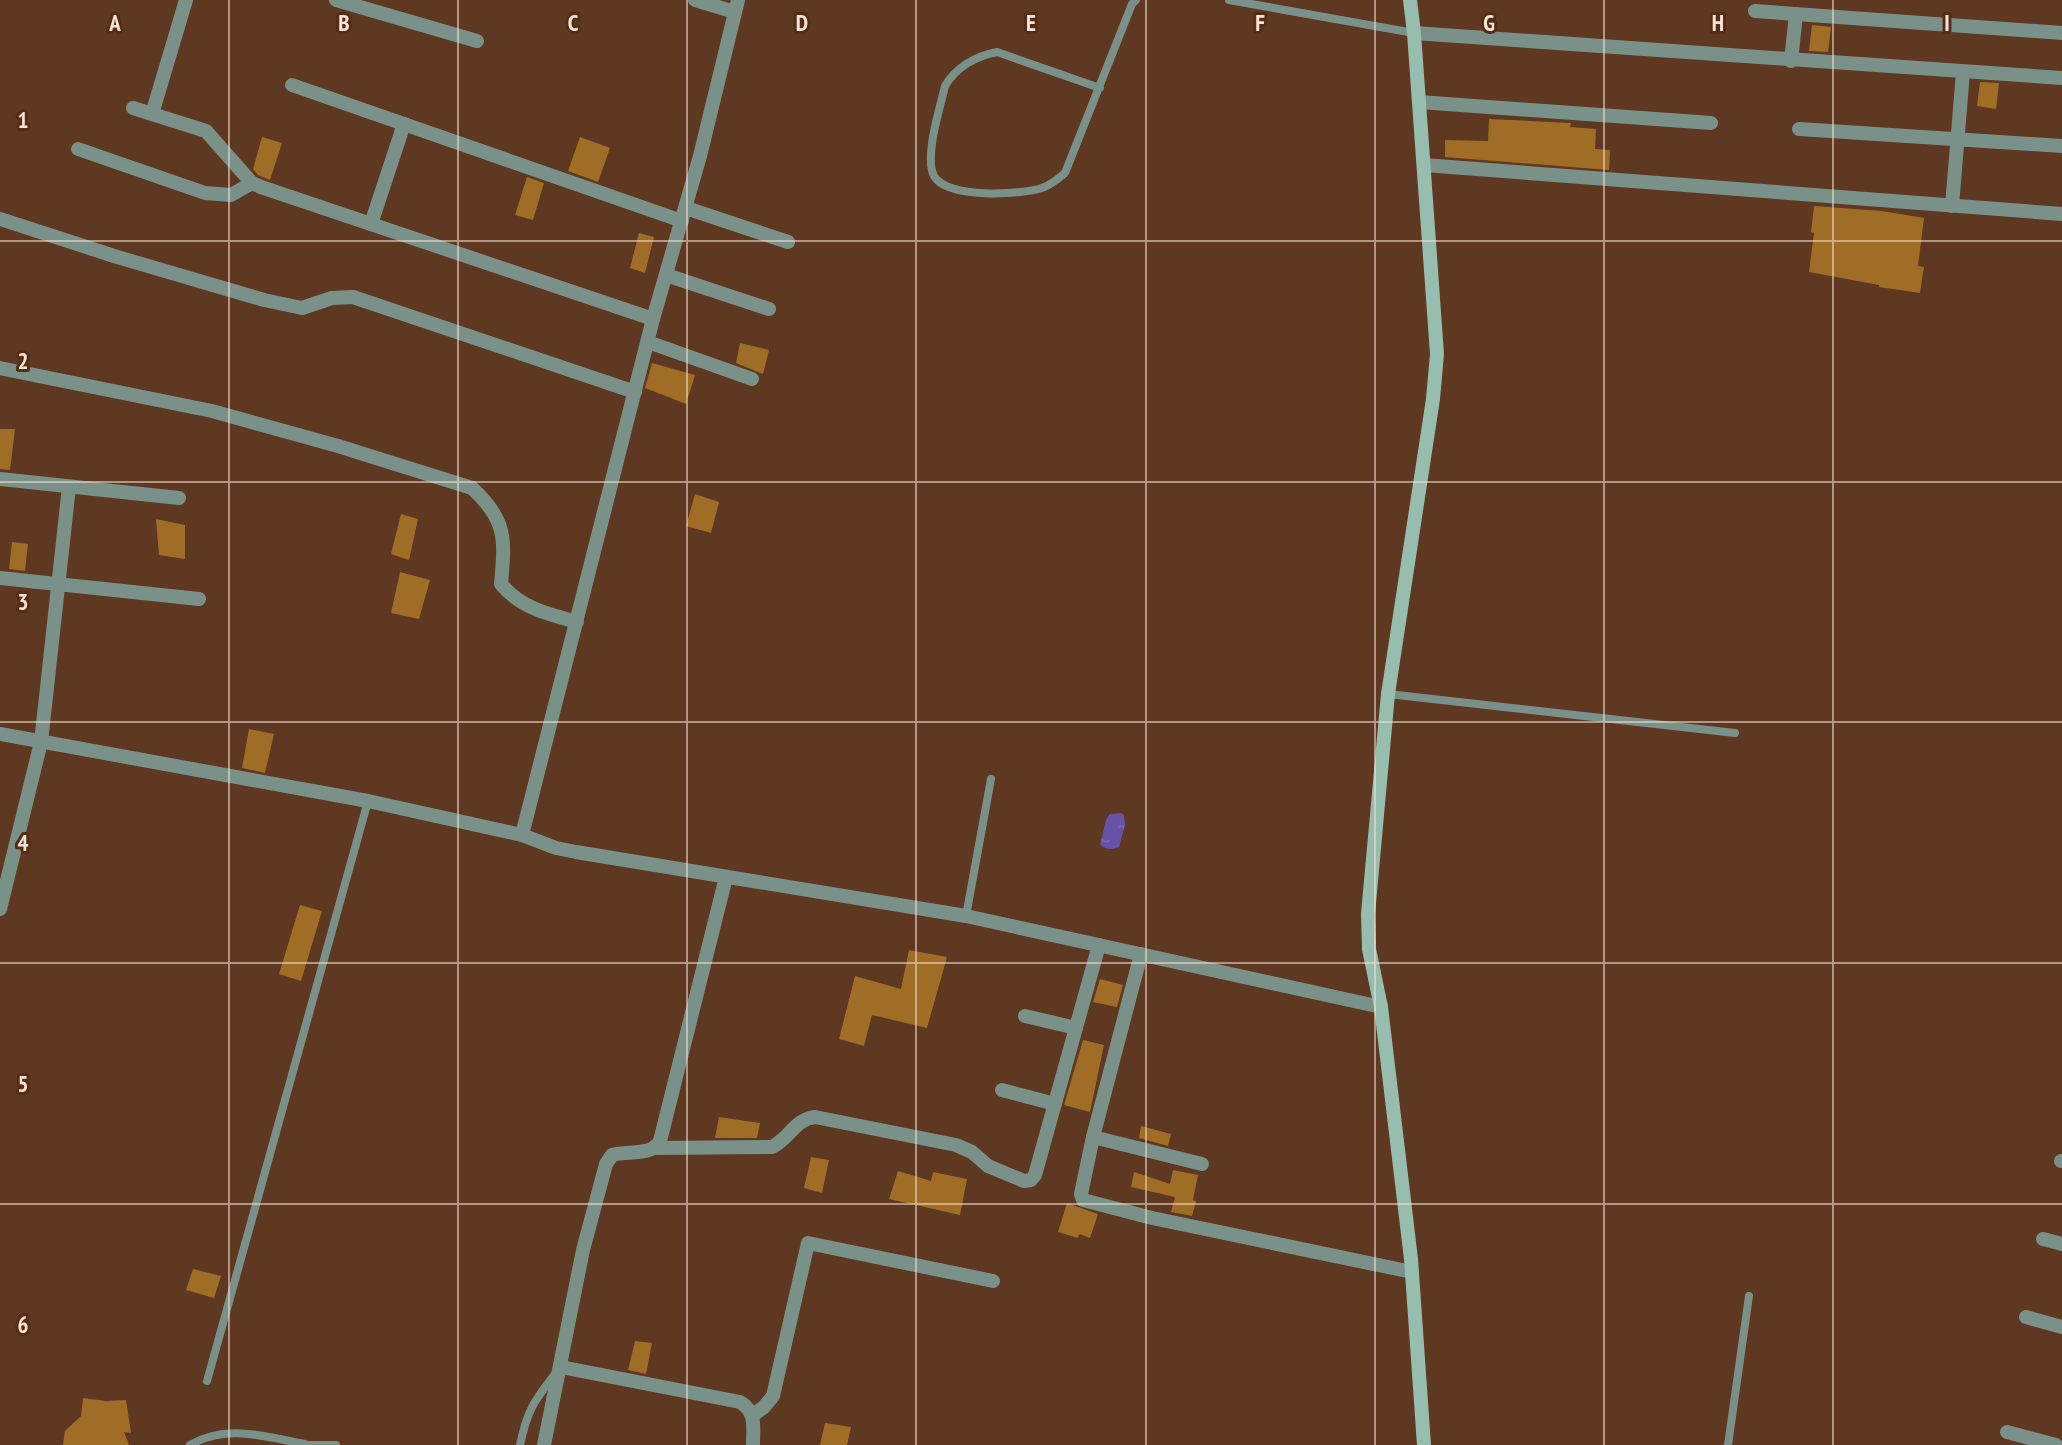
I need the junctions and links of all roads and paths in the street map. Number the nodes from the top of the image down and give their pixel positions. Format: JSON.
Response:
{"nodes":[{"id":1,"x":186,"y":0,"type":"edge"},
{"id":2,"x":336,"y":0,"type":"edge"},
{"id":3,"x":695,"y":0,"type":"edge"},
{"id":4,"x":1136,"y":0,"type":"edge"},
{"id":5,"x":1229,"y":0,"type":"edge"},
{"id":6,"x":1410,"y":0,"type":"edge"},
{"id":7,"x":737,"y":6,"type":"edge"},
{"id":8,"x":1755,"y":11,"type":"dead end"},
{"id":9,"x":1796,"y":14,"type":"junction"},
{"id":10,"x":1414,"y":33,"type":"junction"},
{"id":11,"x":2062,"y":33,"type":"edge"},
{"id":12,"x":477,"y":40,"type":"dead end"},
{"id":13,"x":1791,"y":61,"type":"junction"},
{"id":14,"x":1963,"y":72,"type":"junction"},
{"id":15,"x":2062,"y":78,"type":"edge"},
{"id":16,"x":292,"y":85,"type":"dead end"},
{"id":17,"x":1100,"y":88,"type":"junction"},
{"id":18,"x":1419,"y":102,"type":"junction"},
{"id":19,"x":133,"y":107,"type":"dead end"},
{"id":20,"x":152,"y":114,"type":"junction"},
{"id":21,"x":1711,"y":123,"type":"dead end"},
{"id":22,"x":404,"y":124,"type":"junction"},
{"id":23,"x":1800,"y":129,"type":"dead end"},
{"id":24,"x":1957,"y":139,"type":"junction"},
{"id":25,"x":2062,"y":146,"type":"edge"},
{"id":26,"x":78,"y":149,"type":"dead end"},
{"id":27,"x":1424,"y":165,"type":"junction"},
{"id":28,"x":252,"y":183,"type":"junction"},
{"id":29,"x":1952,"y":206,"type":"junction"},
{"id":30,"x":684,"y":214,"type":"junction"},
{"id":31,"x":2062,"y":214,"type":"edge"},
{"id":32,"x":0,"y":219,"type":"edge"},
{"id":33,"x":371,"y":225,"type":"junction"},
{"id":34,"x":788,"y":242,"type":"dead end"},
{"id":35,"x":666,"y":275,"type":"junction"},
{"id":36,"x":769,"y":309,"type":"dead end"},
{"id":37,"x":653,"y":319,"type":"junction"},
{"id":38,"x":648,"y":342,"type":"junction"},
{"id":39,"x":0,"y":368,"type":"edge"},
{"id":40,"x":752,"y":379,"type":"dead end"},
{"id":41,"x":635,"y":392,"type":"junction"},
{"id":42,"x":0,"y":479,"type":"edge"},
{"id":43,"x":69,"y":487,"type":"junction"},
{"id":44,"x":179,"y":498,"type":"dead end"},
{"id":45,"x":0,"y":578,"type":"edge"},
{"id":46,"x":58,"y":584,"type":"junction"},
{"id":47,"x":199,"y":599,"type":"dead end"},
{"id":48,"x":577,"y":622,"type":"junction"},
{"id":49,"x":1388,"y":694,"type":"junction"},
{"id":50,"x":1735,"y":733,"type":"dead end"},
{"id":51,"x":0,"y":734,"type":"edge"},
{"id":52,"x":41,"y":742,"type":"junction"},
{"id":53,"x":991,"y":779,"type":"dead end"},
{"id":54,"x":368,"y":802,"type":"junction"},
{"id":55,"x":522,"y":835,"type":"junction"},
{"id":56,"x":726,"y":877,"type":"junction"},
{"id":57,"x":0,"y":909,"type":"edge"},
{"id":58,"x":967,"y":916,"type":"junction"},
{"id":59,"x":1099,"y":945,"type":"junction"},
{"id":60,"x":1141,"y":954,"type":"junction"},
{"id":61,"x":1381,"y":1007,"type":"junction"},
{"id":62,"x":1025,"y":1016,"type":"dead end"},
{"id":63,"x":1076,"y":1028,"type":"junction"},
{"id":64,"x":1002,"y":1090,"type":"dead end"},
{"id":65,"x":1055,"y":1104,"type":"junction"},
{"id":66,"x":1093,"y":1137,"type":"junction"},
{"id":67,"x":656,"y":1148,"type":"junction"},
{"id":68,"x":1202,"y":1164,"type":"dead end"},
{"id":69,"x":2043,"y":1239,"type":"dead end"},
{"id":70,"x":2062,"y":1244,"type":"edge"},
{"id":71,"x":1412,"y":1272,"type":"junction"},
{"id":72,"x":993,"y":1281,"type":"dead end"},
{"id":73,"x":1749,"y":1296,"type":"dead end"},
{"id":74,"x":2026,"y":1317,"type":"dead end"},
{"id":75,"x":2062,"y":1328,"type":"edge"},
{"id":76,"x":561,"y":1367,"type":"junction"},
{"id":77,"x":207,"y":1381,"type":"dead end"},
{"id":78,"x":753,"y":1415,"type":"junction"},
{"id":79,"x":2007,"y":1432,"type":"dead end"},
{"id":80,"x":304,"y":1444,"type":"edge"},
{"id":81,"x":190,"y":1445,"type":"edge"},
{"id":82,"x":336,"y":1445,"type":"edge"},
{"id":83,"x":520,"y":1445,"type":"edge"},
{"id":84,"x":544,"y":1445,"type":"edge"},
{"id":85,"x":753,"y":1445,"type":"edge"},
{"id":86,"x":1423,"y":1445,"type":"edge"},
{"id":87,"x":1728,"y":1445,"type":"edge"},
{"id":88,"x":2056,"y":1445,"type":"edge"}],
"edges":[{"from":1,"to":20,"type":"street"},
{"from":2,"to":12,"type":"street"},
{"from":3,"to":7,"type":"street"},
{"from":4,"to":17,"type":"lane"},
{"from":5,"to":10,"type":"lane"},
{"from":6,"to":10,"type":"street"},
{"from":7,"to":30,"type":"street"},
{"from":8,"to":9,"type":"street"},
{"from":9,"to":11,"type":"street"},
{"from":9,"to":13,"type":"street"},
{"from":10,"to":13,"type":"street"},
{"from":10,"to":18,"type":"street"},
{"from":13,"to":14,"type":"street"},
{"from":14,"to":15,"type":"street"},
{"from":14,"to":24,"type":"street"},
{"from":16,"to":22,"type":"street"},
{"from":17,"to":17,"type":"lane"},
{"from":18,"to":21,"type":"street"},
{"from":18,"to":27,"type":"street"},
{"from":19,"to":20,"type":"street"},
{"from":20,"to":28,"type":"street"},
{"from":22,"to":30,"type":"street"},
{"from":22,"to":33,"type":"street"},
{"from":23,"to":24,"type":"street"},
{"from":24,"to":25,"type":"street"},
{"from":24,"to":29,"type":"street"},
{"from":26,"to":28,"type":"street"},
{"from":27,"to":29,"type":"street"},
{"from":27,"to":49,"type":"street"},
{"from":28,"to":33,"type":"street"},
{"from":29,"to":31,"type":"street"},
{"from":30,"to":34,"type":"street"},
{"from":30,"to":35,"type":"street"},
{"from":32,"to":41,"type":"street"},
{"from":33,"to":37,"type":"street"},
{"from":35,"to":36,"type":"street"},
{"from":35,"to":37,"type":"street"},
{"from":37,"to":38,"type":"street"},
{"from":38,"to":40,"type":"street"},
{"from":38,"to":41,"type":"street"},
{"from":39,"to":48,"type":"street"},
{"from":41,"to":48,"type":"street"},
{"from":42,"to":43,"type":"street"},
{"from":43,"to":44,"type":"street"},
{"from":43,"to":46,"type":"street"},
{"from":45,"to":46,"type":"street"},
{"from":46,"to":47,"type":"street"},
{"from":46,"to":52,"type":"street"},
{"from":48,"to":55,"type":"street"},
{"from":49,"to":50,"type":"lane"},
{"from":49,"to":61,"type":"street"},
{"from":51,"to":52,"type":"street"},
{"from":52,"to":54,"type":"street"},
{"from":52,"to":57,"type":"street"},
{"from":53,"to":58,"type":"lane"},
{"from":54,"to":55,"type":"street"},
{"from":54,"to":77,"type":"lane"},
{"from":55,"to":56,"type":"street"},
{"from":56,"to":58,"type":"street"},
{"from":56,"to":67,"type":"street"},
{"from":58,"to":59,"type":"street"},
{"from":59,"to":60,"type":"street"},
{"from":59,"to":63,"type":"street"},
{"from":60,"to":61,"type":"street"},
{"from":60,"to":66,"type":"street"},
{"from":61,"to":71,"type":"street"},
{"from":62,"to":63,"type":"street"},
{"from":63,"to":65,"type":"street"},
{"from":64,"to":65,"type":"street"},
{"from":65,"to":67,"type":"street"},
{"from":66,"to":68,"type":"street"},
{"from":66,"to":71,"type":"street"},
{"from":67,"to":76,"type":"street"},
{"from":69,"to":70,"type":"street"},
{"from":71,"to":86,"type":"street"},
{"from":72,"to":78,"type":"street"},
{"from":73,"to":87,"type":"lane"},
{"from":74,"to":75,"type":"street"},
{"from":76,"to":78,"type":"street"},
{"from":76,"to":83,"type":"lane"},
{"from":76,"to":84,"type":"street"},
{"from":78,"to":85,"type":"street"},
{"from":79,"to":88,"type":"street"},
{"from":80,"to":81,"type":"lane"},
{"from":80,"to":82,"type":"lane"}]}
